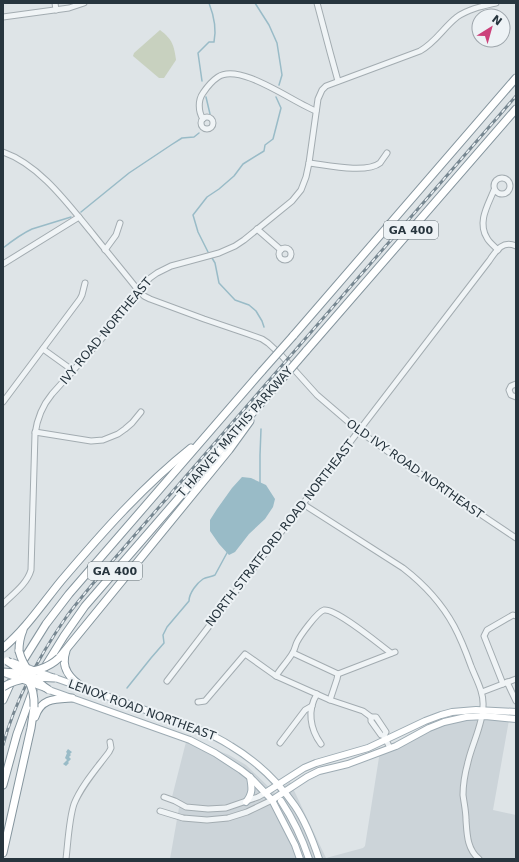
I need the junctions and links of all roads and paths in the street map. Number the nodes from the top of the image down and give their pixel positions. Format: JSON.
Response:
{"nodes":[{"id":1,"x":55,"y":3,"type":"edge"},
{"id":2,"x":84,"y":3,"type":"edge"},
{"id":3,"x":317,"y":3,"type":"edge"},
{"id":4,"x":496,"y":3,"type":"edge"},
{"id":5,"x":56,"y":10,"type":"junction"},
{"id":6,"x":3,"y":17,"type":"edge"},
{"id":7,"x":516,"y":78,"type":"edge"},
{"id":8,"x":338,"y":81,"type":"junction"},
{"id":9,"x":516,"y":109,"type":"edge"},
{"id":10,"x":316,"y":111,"type":"junction"},
{"id":11,"x":203,"y":119,"type":"dead end"},
{"id":12,"x":3,"y":152,"type":"edge"},
{"id":13,"x":387,"y":152,"type":"dead end"},
{"id":14,"x":309,"y":163,"type":"junction"},
{"id":15,"x":494,"y":190,"type":"dead end"},
{"id":16,"x":79,"y":217,"type":"junction"},
{"id":17,"x":120,"y":223,"type":"dead end"},
{"id":18,"x":257,"y":229,"type":"junction"},
{"id":19,"x":516,"y":246,"type":"edge"},
{"id":20,"x":105,"y":250,"type":"junction"},
{"id":21,"x":280,"y":250,"type":"dead end"},
{"id":22,"x":498,"y":250,"type":"junction"},
{"id":23,"x":3,"y":264,"type":"edge"},
{"id":24,"x":85,"y":283,"type":"dead end"},
{"id":25,"x":138,"y":290,"type":"junction"},
{"id":26,"x":43,"y":349,"type":"junction"},
{"id":27,"x":73,"y":372,"type":"junction"},
{"id":28,"x":516,"y":384,"type":"edge"},
{"id":29,"x":275,"y":387,"type":"junction"},
{"id":30,"x":516,"y":397,"type":"edge"},
{"id":31,"x":3,"y":402,"type":"edge"},
{"id":32,"x":141,"y":412,"type":"dead end"},
{"id":33,"x":359,"y":431,"type":"junction"},
{"id":34,"x":35,"y":432,"type":"junction"},
{"id":35,"x":204,"y":438,"type":"junction"},
{"id":36,"x":303,"y":504,"type":"junction"},
{"id":37,"x":516,"y":538,"type":"edge"},
{"id":38,"x":3,"y":604,"type":"edge"},
{"id":39,"x":516,"y":616,"type":"edge"},
{"id":40,"x":27,"y":623,"type":"junction"},
{"id":41,"x":69,"y":647,"type":"junction"},
{"id":42,"x":3,"y":648,"type":"edge"},
{"id":43,"x":293,"y":653,"type":"junction"},
{"id":44,"x":5,"y":660,"type":"edge"},
{"id":45,"x":3,"y":672,"type":"edge"},
{"id":46,"x":338,"y":674,"type":"junction"},
{"id":47,"x":28,"y":675,"type":"junction"},
{"id":48,"x":276,"y":676,"type":"junction"},
{"id":49,"x":55,"y":678,"type":"joint"},
{"id":50,"x":516,"y":679,"type":"edge"},
{"id":51,"x":167,"y":681,"type":"dead end"},
{"id":52,"x":505,"y":683,"type":"junction"},
{"id":53,"x":3,"y":687,"type":"edge"},
{"id":54,"x":84,"y":688,"type":"junction"},
{"id":55,"x":49,"y":690,"type":"joint"},
{"id":56,"x":482,"y":692,"type":"junction"},
{"id":57,"x":317,"y":694,"type":"junction"},
{"id":58,"x":72,"y":698,"type":"junction"},
{"id":59,"x":3,"y":700,"type":"edge"},
{"id":60,"x":330,"y":700,"type":"junction"},
{"id":61,"x":516,"y":701,"type":"edge"},
{"id":62,"x":198,"y":702,"type":"dead end"},
{"id":63,"x":312,"y":706,"type":"junction"},
{"id":64,"x":516,"y":712,"type":"edge"},
{"id":65,"x":483,"y":713,"type":"junction"},
{"id":66,"x":516,"y":719,"type":"edge"},
{"id":67,"x":31,"y":728,"type":"junction"},
{"id":68,"x":385,"y":738,"type":"junction"},
{"id":69,"x":110,"y":742,"type":"dead end"},
{"id":70,"x":280,"y":743,"type":"dead end"},
{"id":71,"x":321,"y":744,"type":"dead end"},
{"id":72,"x":390,"y":748,"type":"junction"},
{"id":73,"x":250,"y":777,"type":"junction"},
{"id":74,"x":3,"y":784,"type":"edge"},
{"id":75,"x":278,"y":785,"type":"junction"},
{"id":76,"x":285,"y":792,"type":"junction"},
{"id":77,"x":265,"y":793,"type":"junction"},
{"id":78,"x":164,"y":797,"type":"dead end"},
{"id":79,"x":272,"y":800,"type":"junction"},
{"id":80,"x":281,"y":801,"type":"junction"},
{"id":81,"x":246,"y":802,"type":"junction"},
{"id":82,"x":160,"y":811,"type":"dead end"},
{"id":83,"x":3,"y":853,"type":"edge"},
{"id":84,"x":66,"y":859,"type":"edge"},
{"id":85,"x":300,"y":859,"type":"edge"},
{"id":86,"x":309,"y":859,"type":"edge"},
{"id":87,"x":319,"y":859,"type":"edge"},
{"id":88,"x":479,"y":859,"type":"edge"}],
"edges":[{"from":1,"to":5,"type":"street"},
{"from":2,"to":5,"type":"street"},
{"from":3,"to":8,"type":"street"},
{"from":4,"to":8,"type":"street","name":"IVY ROAD NORTHEAST"},
{"from":5,"to":6,"type":"street"},
{"from":7,"to":35,"type":"highway","name":"T HARVEY MATHIS PARKWAY","number":"GA 400","bridge":true},
{"from":8,"to":10,"type":"street","name":"IVY ROAD NORTHEAST"},
{"from":9,"to":29,"type":"highway","name":"T HARVEY MATHIS PARKWAY","number":"GA 400","bridge":true},
{"from":10,"to":11,"type":"street"},
{"from":10,"to":14,"type":"street","name":"IVY ROAD NORTHEAST"},
{"from":12,"to":16,"type":"street","name":"OLD IVY ROAD NORTHEAST"},
{"from":13,"to":14,"type":"street"},
{"from":14,"to":18,"type":"street","name":"IVY ROAD NORTHEAST"},
{"from":15,"to":22,"type":"street"},
{"from":16,"to":20,"type":"street","name":"OLD IVY ROAD NORTHEAST"},
{"from":16,"to":23,"type":"street"},
{"from":17,"to":20,"type":"street"},
{"from":18,"to":21,"type":"street"},
{"from":18,"to":25,"type":"street","name":"IVY ROAD NORTHEAST"},
{"from":19,"to":22,"type":"street"},
{"from":20,"to":25,"type":"street","name":"OLD IVY ROAD NORTHEAST"},
{"from":22,"to":33,"type":"street","name":"NORTH STRATFORD ROAD NORTHEAST"},
{"from":24,"to":26,"type":"street"},
{"from":25,"to":27,"type":"street","name":"IVY ROAD NORTHEAST"},
{"from":25,"to":33,"type":"street","name":"OLD IVY ROAD NORTHEAST"},
{"from":26,"to":27,"type":"street"},
{"from":26,"to":31,"type":"street"},
{"from":27,"to":34,"type":"street","name":"IVY ROAD NORTHEAST"},
{"from":28,"to":30,"type":"street"},
{"from":29,"to":41,"type":"highway"},
{"from":29,"to":74,"type":"highway","name":"T HARVEY MATHIS PARKWAY","number":"GA 400"},
{"from":32,"to":34,"type":"street"},
{"from":33,"to":36,"type":"street","name":"NORTH STRATFORD ROAD NORTHEAST"},
{"from":33,"to":37,"type":"street","name":"OLD IVY ROAD NORTHEAST"},
{"from":34,"to":38,"type":"street","name":"IVY ROAD NORTHEAST"},
{"from":35,"to":40,"type":"highway"},
{"from":35,"to":59,"type":"highway","name":"T HARVEY MATHIS PARKWAY","number":"GA 400"},
{"from":36,"to":51,"type":"street","name":"NORTH STRATFORD ROAD NORTHEAST"},
{"from":36,"to":56,"type":"street"},
{"from":39,"to":52,"type":"street"},
{"from":40,"to":42,"type":"highway"},
{"from":40,"to":47,"type":"highway","bridge":true},
{"from":41,"to":47,"type":"highway","bridge":true},
{"from":41,"to":54,"type":"highway"},
{"from":43,"to":46,"type":"street"},
{"from":43,"to":46,"type":"street"},
{"from":43,"to":48,"type":"street"},
{"from":44,"to":47,"type":"highway","bridge":true},
{"from":45,"to":47,"type":"highway","bridge":true},
{"from":46,"to":60,"type":"street"},
{"from":47,"to":49,"type":"highway","bridge":true},
{"from":47,"to":53,"type":"highway","bridge":true},
{"from":47,"to":55,"type":"highway","bridge":true},
{"from":47,"to":67,"type":"highway","bridge":true},
{"from":48,"to":57,"type":"street"},
{"from":48,"to":62,"type":"street"},
{"from":49,"to":54,"type":"main road","name":"LENOX ROAD NORTHEAST"},
{"from":50,"to":52,"type":"street"},
{"from":52,"to":56,"type":"street"},
{"from":52,"to":61,"type":"street"},
{"from":54,"to":75,"type":"main road","name":"LENOX ROAD NORTHEAST"},
{"from":55,"to":58,"type":"main road","name":"LENOX ROAD NORTHEAST"},
{"from":56,"to":65,"type":"street"},
{"from":57,"to":60,"type":"street"},
{"from":57,"to":63,"type":"street"},
{"from":58,"to":67,"type":"highway"},
{"from":58,"to":73,"type":"main road","name":"LENOX ROAD NORTHEAST"},
{"from":60,"to":68,"type":"street"},
{"from":63,"to":70,"type":"street"},
{"from":63,"to":71,"type":"street"},
{"from":64,"to":65,"type":"main road"},
{"from":65,"to":66,"type":"main road"},
{"from":65,"to":68,"type":"main road"},
{"from":65,"to":72,"type":"main road"},
{"from":65,"to":88,"type":"street"},
{"from":67,"to":83,"type":"highway"},
{"from":68,"to":72,"type":"street"},
{"from":68,"to":75,"type":"main road"},
{"from":69,"to":84,"type":"street"},
{"from":72,"to":76,"type":"main road"},
{"from":73,"to":77,"type":"main road","name":"LENOX ROAD NORTHEAST"},
{"from":73,"to":81,"type":"main road"},
{"from":75,"to":76,"type":"main road","name":"LENOX ROAD NORTHEAST"},
{"from":75,"to":77,"type":"main road"},
{"from":76,"to":79,"type":"main road"},
{"from":76,"to":80,"type":"main road"},
{"from":76,"to":87,"type":"main road","name":"LENOX ROAD NORTHEAST"},
{"from":77,"to":79,"type":"main road","name":"LENOX ROAD NORTHEAST"},
{"from":77,"to":81,"type":"street"},
{"from":78,"to":81,"type":"street"},
{"from":79,"to":80,"type":"main road"},
{"from":79,"to":82,"type":"street"},
{"from":79,"to":85,"type":"main road","name":"LENOX ROAD NORTHEAST"},
{"from":80,"to":86,"type":"main road"}]}
